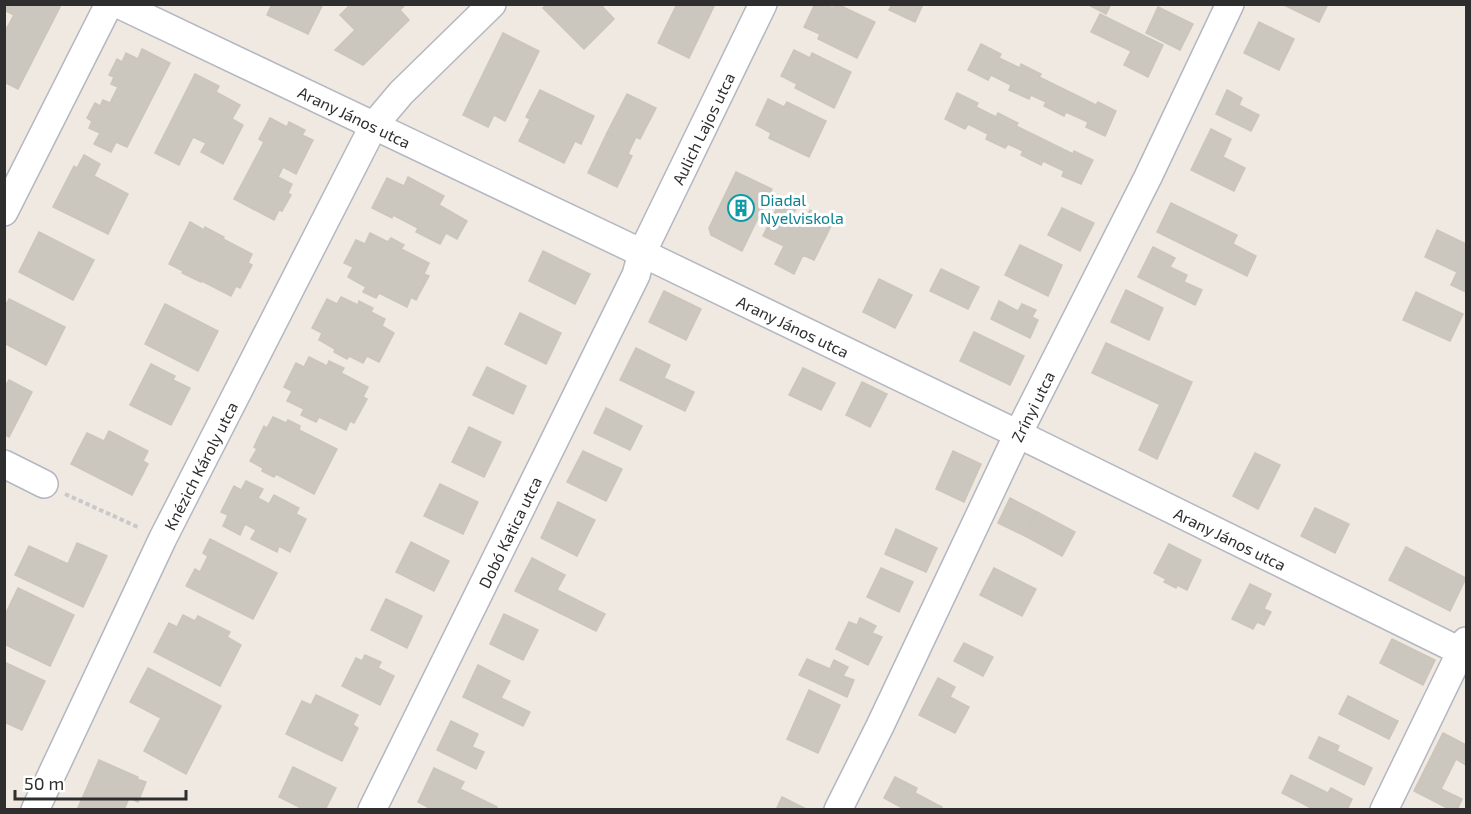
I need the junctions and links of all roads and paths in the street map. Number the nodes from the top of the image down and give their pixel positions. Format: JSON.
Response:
{"nodes":[{"id":1,"x":109,"y":4,"type":"edge"},
{"id":2,"x":118,"y":4,"type":"edge"},
{"id":3,"x":492,"y":4,"type":"edge"},
{"id":4,"x":763,"y":4,"type":"edge"},
{"id":5,"x":1230,"y":4,"type":"edge"},
{"id":6,"x":374,"y":125,"type":"junction"},
{"id":7,"x":4,"y":212,"type":"edge"},
{"id":8,"x":642,"y":253,"type":"junction"},
{"id":9,"x":1018,"y":434,"type":"junction"},
{"id":10,"x":4,"y":464,"type":"edge"},
{"id":11,"x":44,"y":484,"type":"joint"},
{"id":12,"x":163,"y":538,"type":"junction"},
{"id":13,"x":1465,"y":649,"type":"edge"},
{"id":14,"x":35,"y":810,"type":"edge"},
{"id":15,"x":372,"y":810,"type":"edge"},
{"id":16,"x":838,"y":810,"type":"edge"},
{"id":17,"x":1384,"y":810,"type":"edge"}],
"edges":[{"from":1,"to":7,"type":"street"},
{"from":2,"to":6,"type":"street","name":"Arany János utca"},
{"from":3,"to":6,"type":"street","name":"Knézich Károly utca"},
{"from":4,"to":8,"type":"street","name":"Aulich Lajos utca"},
{"from":5,"to":9,"type":"street","name":"Zrínyi utca"},
{"from":6,"to":8,"type":"street","name":"Arany János utca"},
{"from":6,"to":12,"type":"street","name":"Knézich Károly utca"},
{"from":8,"to":9,"type":"street","name":"Arany János utca"},
{"from":8,"to":15,"type":"street","name":"Dobó Katica utca"},
{"from":9,"to":13,"type":"street","name":"Arany János utca"},
{"from":9,"to":16,"type":"street","name":"Zrínyi utca"},
{"from":10,"to":11,"type":"street"},
{"from":11,"to":12,"type":"path"},
{"from":12,"to":14,"type":"street","name":"Knézich Károly utca"},
{"from":13,"to":17,"type":"street"}]}
